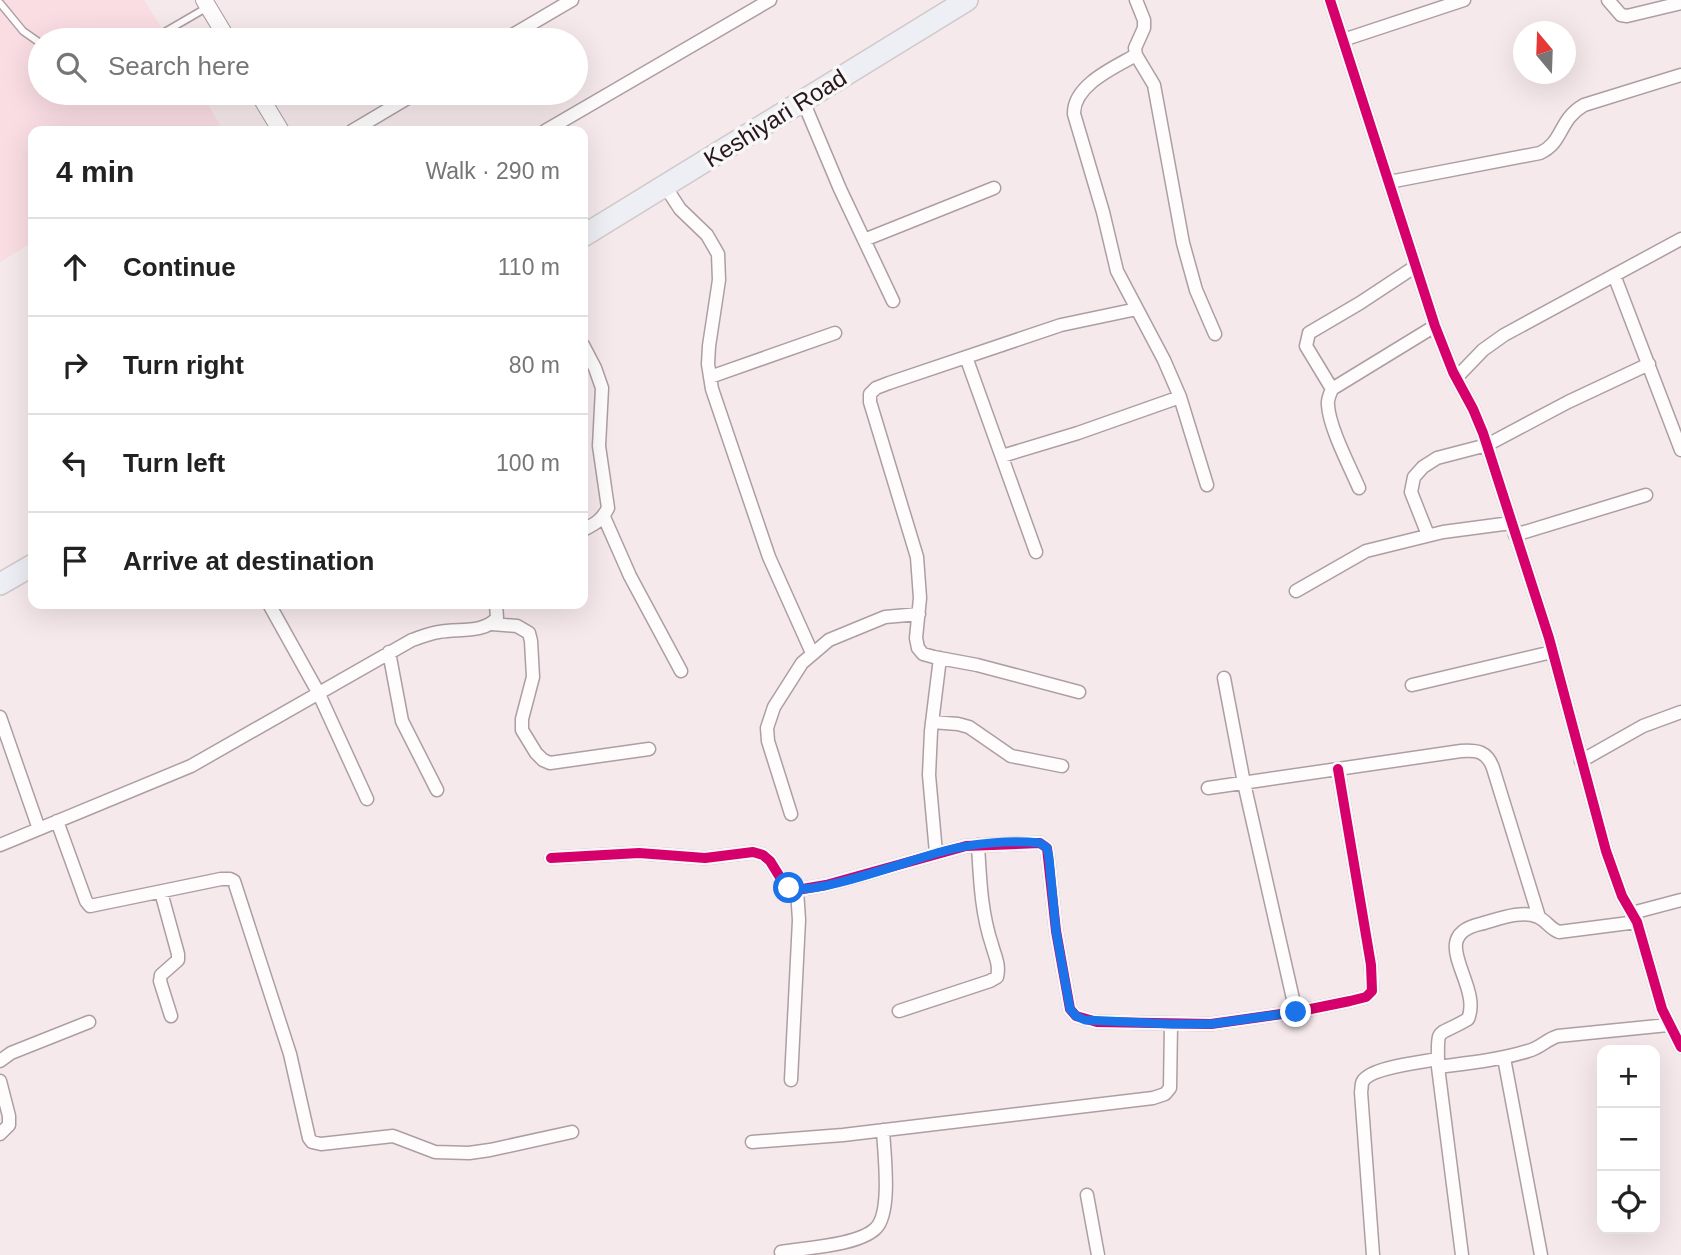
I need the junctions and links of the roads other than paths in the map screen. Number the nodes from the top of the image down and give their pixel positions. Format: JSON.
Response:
{"nodes":[{"id":1,"x":572,"y":0,"type":"edge"},
{"id":2,"x":770,"y":0,"type":"edge"},
{"id":3,"x":967,"y":0,"type":"edge"},
{"id":4,"x":1136,"y":0,"type":"edge"},
{"id":5,"x":1330,"y":0,"type":"edge"},
{"id":6,"x":1464,"y":0,"type":"edge"},
{"id":7,"x":1608,"y":0,"type":"edge"},
{"id":8,"x":0,"y":3,"type":"edge"},
{"id":9,"x":206,"y":3,"type":"edge"},
{"id":10,"x":1681,"y":3,"type":"edge"},
{"id":11,"x":169,"y":28,"type":"edge"},
{"id":12,"x":221,"y":28,"type":"edge"},
{"id":13,"x":524,"y":28,"type":"edge"},
{"id":14,"x":28,"y":35,"type":"edge"},
{"id":15,"x":1343,"y":40,"type":"junction"},
{"id":16,"x":1136,"y":55,"type":"junction"},
{"id":17,"x":1681,"y":75,"type":"edge"},
{"id":18,"x":803,"y":101,"type":"junction"},
{"id":19,"x":265,"y":105,"type":"edge"},
{"id":20,"x":396,"y":105,"type":"edge"},
{"id":21,"x":278,"y":126,"type":"edge"},
{"id":22,"x":360,"y":126,"type":"edge"},
{"id":23,"x":554,"y":126,"type":"edge"},
{"id":24,"x":1389,"y":182,"type":"junction"},
{"id":25,"x":665,"y":186,"type":"junction"},
{"id":26,"x":994,"y":188,"type":"dead end"},
{"id":27,"x":588,"y":233,"type":"edge"},
{"id":28,"x":1681,"y":239,"type":"edge"},
{"id":29,"x":864,"y":240,"type":"junction"},
{"id":30,"x":1416,"y":266,"type":"junction"},
{"id":31,"x":1614,"y":275,"type":"junction"},
{"id":32,"x":893,"y":301,"type":"dead end"},
{"id":33,"x":1137,"y":309,"type":"junction"},
{"id":34,"x":1435,"y":326,"type":"junction"},
{"id":35,"x":835,"y":333,"type":"dead end"},
{"id":36,"x":1215,"y":334,"type":"dead end"},
{"id":37,"x":588,"y":355,"type":"edge"},
{"id":38,"x":966,"y":356,"type":"junction"},
{"id":39,"x":1649,"y":365,"type":"junction"},
{"id":40,"x":710,"y":377,"type":"junction"},
{"id":41,"x":1456,"y":377,"type":"junction"},
{"id":42,"x":1332,"y":390,"type":"junction"},
{"id":43,"x":1180,"y":397,"type":"junction"},
{"id":44,"x":1487,"y":445,"type":"junction"},
{"id":45,"x":1681,"y":450,"type":"edge"},
{"id":46,"x":1002,"y":456,"type":"junction"},
{"id":47,"x":1208,"y":485,"type":"dead end"},
{"id":48,"x":1359,"y":488,"type":"dead end"},
{"id":49,"x":1646,"y":495,"type":"dead end"},
{"id":50,"x":604,"y":517,"type":"junction"},
{"id":51,"x":588,"y":527,"type":"edge"},
{"id":52,"x":1513,"y":529,"type":"junction"},
{"id":53,"x":1428,"y":535,"type":"junction"},
{"id":54,"x":1036,"y":552,"type":"dead end"},
{"id":55,"x":28,"y":568,"type":"edge"},
{"id":56,"x":0,"y":584,"type":"edge"},
{"id":57,"x":1296,"y":591,"type":"dead end"},
{"id":58,"x":272,"y":609,"type":"edge"},
{"id":59,"x":496,"y":609,"type":"edge"},
{"id":60,"x":919,"y":614,"type":"junction"},
{"id":61,"x":492,"y":624,"type":"junction"},
{"id":62,"x":389,"y":652,"type":"junction"},
{"id":63,"x":1552,"y":652,"type":"junction"},
{"id":64,"x":813,"y":653,"type":"junction"},
{"id":65,"x":940,"y":658,"type":"junction"},
{"id":66,"x":681,"y":671,"type":"dead end"},
{"id":67,"x":1224,"y":678,"type":"dead end"},
{"id":68,"x":1412,"y":685,"type":"dead end"},
{"id":69,"x":318,"y":692,"type":"junction"},
{"id":70,"x":1079,"y":692,"type":"dead end"},
{"id":71,"x":1681,"y":712,"type":"edge"},
{"id":72,"x":0,"y":718,"type":"edge"},
{"id":73,"x":932,"y":722,"type":"junction"},
{"id":74,"x":649,"y":749,"type":"dead end"},
{"id":75,"x":1581,"y":761,"type":"junction"},
{"id":76,"x":1062,"y":766,"type":"dead end"},
{"id":77,"x":1338,"y":769,"type":"junction"},
{"id":78,"x":1244,"y":783,"type":"junction"},
{"id":79,"x":1208,"y":788,"type":"dead end"},
{"id":80,"x":437,"y":790,"type":"dead end"},
{"id":81,"x":367,"y":799,"type":"dead end"},
{"id":82,"x":791,"y":814,"type":"dead end"},
{"id":83,"x":57,"y":821,"type":"junction"},
{"id":84,"x":39,"y":829,"type":"junction"},
{"id":85,"x":0,"y":845,"type":"edge"},
{"id":86,"x":978,"y":845,"type":"junction"},
{"id":87,"x":936,"y":853,"type":"junction"},
{"id":88,"x":551,"y":858,"type":"dead end"},
{"id":89,"x":797,"y":890,"type":"junction"},
{"id":90,"x":160,"y":892,"type":"junction"},
{"id":91,"x":1681,"y":900,"type":"edge"},
{"id":92,"x":1539,"y":917,"type":"junction"},
{"id":93,"x":1634,"y":917,"type":"junction"},
{"id":94,"x":899,"y":1010,"type":"dead end"},
{"id":95,"x":1296,"y":1012,"type":"junction"},
{"id":96,"x":171,"y":1016,"type":"dead end"},
{"id":97,"x":89,"y":1021,"type":"dead end"},
{"id":98,"x":1171,"y":1024,"type":"junction"},
{"id":99,"x":1668,"y":1025,"type":"junction"},
{"id":100,"x":1681,"y":1047,"type":"edge"},
{"id":101,"x":1504,"y":1058,"type":"junction"},
{"id":102,"x":0,"y":1061,"type":"edge"},
{"id":103,"x":1438,"y":1063,"type":"junction"},
{"id":104,"x":791,"y":1080,"type":"dead end"},
{"id":105,"x":0,"y":1081,"type":"edge"},
{"id":106,"x":883,"y":1130,"type":"junction"},
{"id":107,"x":572,"y":1132,"type":"dead end"},
{"id":108,"x":0,"y":1134,"type":"edge"},
{"id":109,"x":752,"y":1142,"type":"dead end"},
{"id":110,"x":1087,"y":1195,"type":"dead end"},
{"id":111,"x":781,"y":1252,"type":"dead end"},
{"id":112,"x":1098,"y":1255,"type":"edge"},
{"id":113,"x":1373,"y":1255,"type":"edge"},
{"id":114,"x":1461,"y":1255,"type":"edge"},
{"id":115,"x":1541,"y":1255,"type":"edge"}],
"edges":[{"from":1,"to":13,"type":"street"},
{"from":2,"to":23,"type":"street"},
{"from":3,"to":18,"type":"main road","name":"Keshiyari Road"},
{"from":4,"to":16,"type":"street"},
{"from":5,"to":15,"type":"street"},
{"from":6,"to":15,"type":"street"},
{"from":7,"to":10,"type":"street"},
{"from":8,"to":14,"type":"lane"},
{"from":9,"to":11,"type":"lane"},
{"from":9,"to":12,"type":"street"},
{"from":15,"to":24,"type":"street"},
{"from":16,"to":33,"type":"street"},
{"from":16,"to":36,"type":"street"},
{"from":17,"to":24,"type":"street"},
{"from":18,"to":25,"type":"main road","name":"Keshiyari Road"},
{"from":18,"to":29,"type":"street"},
{"from":19,"to":21,"type":"street"},
{"from":20,"to":22,"type":"street"},
{"from":24,"to":30,"type":"street"},
{"from":25,"to":27,"type":"main road","name":"Keshiyari Road"},
{"from":25,"to":40,"type":"street"},
{"from":26,"to":29,"type":"street"},
{"from":28,"to":31,"type":"street"},
{"from":29,"to":32,"type":"street"},
{"from":30,"to":34,"type":"street"},
{"from":30,"to":42,"type":"street"},
{"from":31,"to":39,"type":"street"},
{"from":31,"to":41,"type":"street"},
{"from":33,"to":38,"type":"street"},
{"from":33,"to":43,"type":"street"},
{"from":34,"to":41,"type":"street"},
{"from":34,"to":42,"type":"street"},
{"from":35,"to":40,"type":"street"},
{"from":37,"to":50,"type":"street"},
{"from":38,"to":46,"type":"street"},
{"from":38,"to":60,"type":"street"},
{"from":39,"to":44,"type":"street"},
{"from":39,"to":45,"type":"street"},
{"from":40,"to":64,"type":"street"},
{"from":41,"to":44,"type":"street"},
{"from":42,"to":48,"type":"street"},
{"from":43,"to":46,"type":"street"},
{"from":43,"to":47,"type":"street"},
{"from":44,"to":52,"type":"street"},
{"from":44,"to":53,"type":"street"},
{"from":46,"to":54,"type":"street"},
{"from":49,"to":52,"type":"street"},
{"from":50,"to":51,"type":"street"},
{"from":50,"to":66,"type":"street"},
{"from":52,"to":53,"type":"street"},
{"from":52,"to":63,"type":"street"},
{"from":53,"to":57,"type":"street"},
{"from":55,"to":56,"type":"main road"},
{"from":58,"to":69,"type":"street"},
{"from":59,"to":61,"type":"street"},
{"from":60,"to":64,"type":"street"},
{"from":60,"to":65,"type":"street"},
{"from":61,"to":62,"type":"street"},
{"from":61,"to":74,"type":"street"},
{"from":62,"to":69,"type":"street"},
{"from":62,"to":80,"type":"street"},
{"from":63,"to":68,"type":"street"},
{"from":63,"to":75,"type":"street"},
{"from":64,"to":82,"type":"street"},
{"from":65,"to":70,"type":"street"},
{"from":65,"to":73,"type":"street"},
{"from":67,"to":78,"type":"street"},
{"from":69,"to":81,"type":"street"},
{"from":69,"to":83,"type":"street"},
{"from":71,"to":75,"type":"street"},
{"from":72,"to":84,"type":"street"},
{"from":73,"to":76,"type":"street"},
{"from":73,"to":87,"type":"street"},
{"from":75,"to":93,"type":"street"},
{"from":77,"to":78,"type":"street"},
{"from":77,"to":92,"type":"street"},
{"from":77,"to":95,"type":"street"},
{"from":78,"to":79,"type":"street"},
{"from":78,"to":95,"type":"street"},
{"from":83,"to":84,"type":"street"},
{"from":83,"to":90,"type":"street"},
{"from":84,"to":85,"type":"street"},
{"from":86,"to":87,"type":"street"},
{"from":86,"to":94,"type":"street"},
{"from":86,"to":98,"type":"street"},
{"from":87,"to":89,"type":"street"},
{"from":88,"to":89,"type":"street"},
{"from":89,"to":104,"type":"street"},
{"from":90,"to":96,"type":"street"},
{"from":90,"to":107,"type":"street"},
{"from":91,"to":93,"type":"street"},
{"from":92,"to":93,"type":"street"},
{"from":92,"to":103,"type":"street"},
{"from":93,"to":99,"type":"street"},
{"from":95,"to":98,"type":"street"},
{"from":97,"to":102,"type":"street"},
{"from":98,"to":106,"type":"street"},
{"from":99,"to":100,"type":"street"},
{"from":99,"to":101,"type":"street"},
{"from":101,"to":103,"type":"street"},
{"from":101,"to":115,"type":"street"},
{"from":103,"to":113,"type":"street"},
{"from":103,"to":114,"type":"street"},
{"from":105,"to":108,"type":"street"},
{"from":106,"to":109,"type":"street"},
{"from":106,"to":111,"type":"street"},
{"from":110,"to":112,"type":"street"}]}
